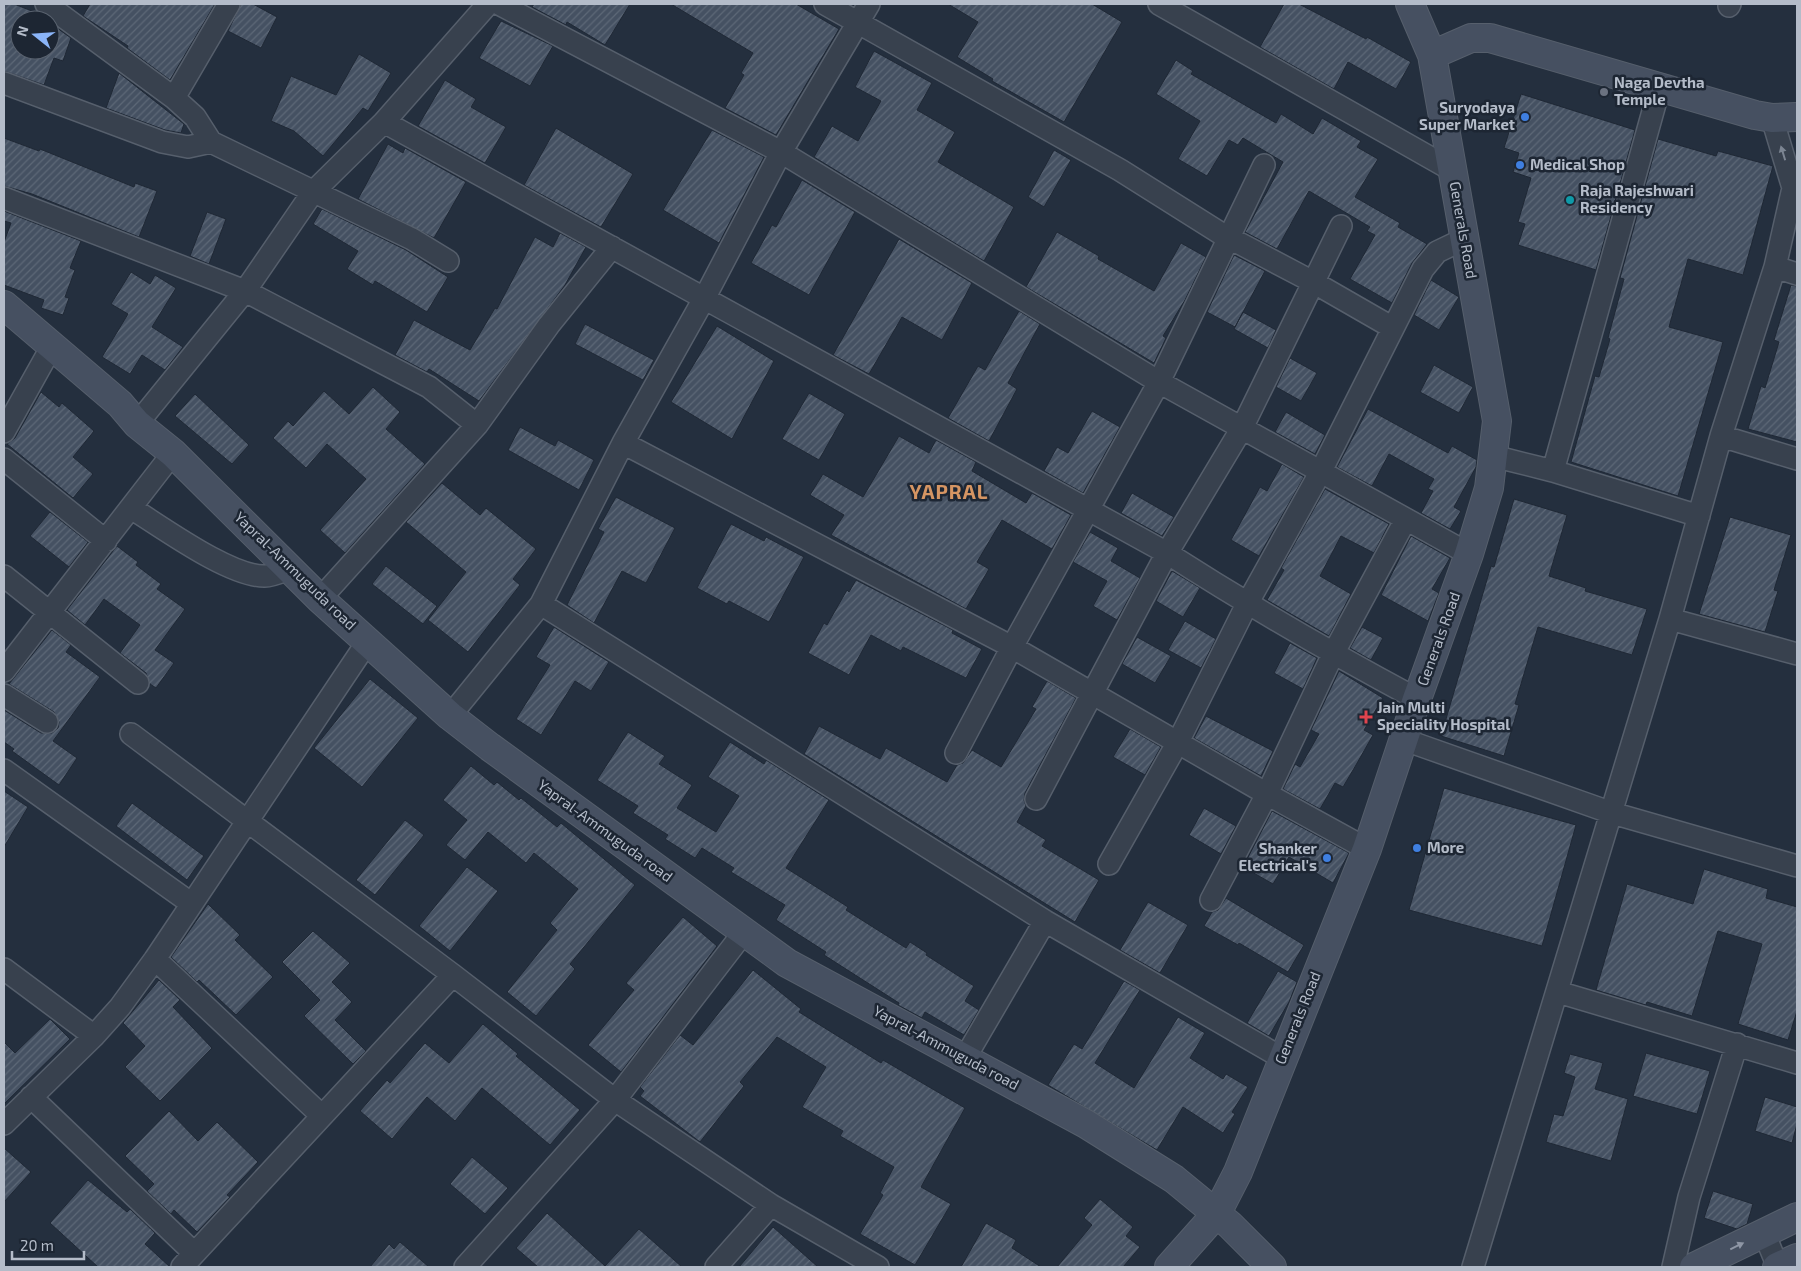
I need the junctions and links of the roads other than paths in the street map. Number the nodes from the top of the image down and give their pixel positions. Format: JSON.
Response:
{"nodes":[{"id":1,"x":46,"y":4,"type":"edge"},
{"id":2,"x":229,"y":4,"type":"edge"},
{"id":3,"x":488,"y":4,"type":"edge"},
{"id":4,"x":499,"y":4,"type":"edge"},
{"id":5,"x":825,"y":4,"type":"edge"},
{"id":6,"x":869,"y":4,"type":"edge"},
{"id":7,"x":1158,"y":4,"type":"edge"},
{"id":8,"x":1410,"y":4,"type":"edge"},
{"id":9,"x":858,"y":23,"type":"junction"},
{"id":10,"x":1432,"y":55,"type":"junction"},
{"id":11,"x":4,"y":83,"type":"edge"},
{"id":12,"x":1660,"y":86,"type":"junction"},
{"id":13,"x":174,"y":98,"type":"junction"},
{"id":14,"x":1785,"y":117,"type":"edge"},
{"id":15,"x":384,"y":122,"type":"junction"},
{"id":16,"x":211,"y":142,"type":"junction"},
{"id":17,"x":781,"y":152,"type":"junction"},
{"id":18,"x":1264,"y":165,"type":"dead end"},
{"id":19,"x":1452,"y":170,"type":"junction"},
{"id":20,"x":1795,"y":183,"type":"edge"},
{"id":21,"x":313,"y":192,"type":"junction"},
{"id":22,"x":4,"y":198,"type":"edge"},
{"id":23,"x":1341,"y":226,"type":"dead end"},
{"id":24,"x":1228,"y":237,"type":"junction"},
{"id":25,"x":1464,"y":239,"type":"junction"},
{"id":26,"x":612,"y":247,"type":"junction"},
{"id":27,"x":448,"y":261,"type":"dead end"},
{"id":28,"x":1775,"y":267,"type":"junction"},
{"id":29,"x":1797,"y":274,"type":"edge"},
{"id":30,"x":1314,"y":282,"type":"junction"},
{"id":31,"x":245,"y":291,"type":"junction"},
{"id":32,"x":705,"y":297,"type":"junction"},
{"id":33,"x":4,"y":305,"type":"edge"},
{"id":34,"x":1393,"y":328,"type":"junction"},
{"id":35,"x":52,"y":346,"type":"junction"},
{"id":36,"x":1159,"y":382,"type":"junction"},
{"id":37,"x":137,"y":424,"type":"junction"},
{"id":38,"x":477,"y":425,"type":"junction"},
{"id":39,"x":1242,"y":428,"type":"junction"},
{"id":40,"x":4,"y":432,"type":"edge"},
{"id":41,"x":1721,"y":436,"type":"junction"},
{"id":42,"x":623,"y":443,"type":"junction"},
{"id":43,"x":173,"y":453,"type":"junction"},
{"id":44,"x":1492,"y":456,"type":"junction"},
{"id":45,"x":4,"y":458,"type":"edge"},
{"id":46,"x":1797,"y":459,"type":"edge"},
{"id":47,"x":1553,"y":470,"type":"junction"},
{"id":48,"x":1321,"y":471,"type":"junction"},
{"id":49,"x":131,"y":508,"type":"junction"},
{"id":50,"x":1087,"y":511,"type":"junction"},
{"id":51,"x":1699,"y":516,"type":"junction"},
{"id":52,"x":1406,"y":519,"type":"junction"},
{"id":53,"x":106,"y":542,"type":"junction"},
{"id":54,"x":1166,"y":553,"type":"junction"},
{"id":55,"x":1469,"y":554,"type":"junction"},
{"id":56,"x":291,"y":568,"type":"junction"},
{"id":57,"x":4,"y":576,"type":"edge"},
{"id":58,"x":320,"y":600,"type":"junction"},
{"id":59,"x":541,"y":604,"type":"junction"},
{"id":60,"x":1247,"y":604,"type":"junction"},
{"id":61,"x":49,"y":614,"type":"junction"},
{"id":62,"x":1670,"y":619,"type":"junction"},
{"id":63,"x":368,"y":641,"type":"junction"},
{"id":64,"x":1012,"y":647,"type":"junction"},
{"id":65,"x":1333,"y":654,"type":"junction"},
{"id":66,"x":1797,"y":654,"type":"edge"},
{"id":67,"x":4,"y":671,"type":"edge"},
{"id":68,"x":138,"y":683,"type":"dead end"},
{"id":69,"x":1091,"y":694,"type":"junction"},
{"id":70,"x":4,"y":695,"type":"edge"},
{"id":71,"x":1417,"y":699,"type":"junction"},
{"id":72,"x":450,"y":716,"type":"junction"},
{"id":73,"x":47,"y":722,"type":"dead end"},
{"id":74,"x":131,"y":734,"type":"dead end"},
{"id":75,"x":1405,"y":740,"type":"junction"},
{"id":76,"x":1178,"y":742,"type":"junction"},
{"id":77,"x":956,"y":754,"type":"dead end"},
{"id":78,"x":4,"y":772,"type":"edge"},
{"id":79,"x":1267,"y":794,"type":"junction"},
{"id":80,"x":1036,"y":799,"type":"dead end"},
{"id":81,"x":1612,"y":813,"type":"junction"},
{"id":82,"x":248,"y":821,"type":"junction"},
{"id":83,"x":1367,"y":849,"type":"junction"},
{"id":84,"x":1109,"y":864,"type":"dead end"},
{"id":85,"x":1797,"y":866,"type":"edge"},
{"id":86,"x":1210,"y":900,"type":"dead end"},
{"id":87,"x":192,"y":904,"type":"junction"},
{"id":88,"x":1046,"y":921,"type":"junction"},
{"id":89,"x":744,"y":932,"type":"junction"},
{"id":90,"x":155,"y":959,"type":"junction"},
{"id":91,"x":4,"y":969,"type":"edge"},
{"id":92,"x":452,"y":975,"type":"junction"},
{"id":93,"x":1558,"y":992,"type":"junction"},
{"id":94,"x":94,"y":1036,"type":"junction"},
{"id":95,"x":1737,"y":1044,"type":"junction"},
{"id":96,"x":965,"y":1058,"type":"junction"},
{"id":97,"x":1282,"y":1058,"type":"junction"},
{"id":98,"x":1797,"y":1063,"type":"edge"},
{"id":99,"x":31,"y":1097,"type":"junction"},
{"id":100,"x":615,"y":1100,"type":"junction"},
{"id":101,"x":322,"y":1116,"type":"junction"},
{"id":102,"x":4,"y":1124,"type":"edge"},
{"id":103,"x":771,"y":1205,"type":"junction"},
{"id":104,"x":1217,"y":1214,"type":"junction"},
{"id":105,"x":1797,"y":1217,"type":"edge"},
{"id":106,"x":1764,"y":1233,"type":"junction"},
{"id":107,"x":1797,"y":1258,"type":"edge"},
{"id":108,"x":188,"y":1260,"type":"edge"},
{"id":109,"x":465,"y":1267,"type":"edge"},
{"id":110,"x":716,"y":1267,"type":"edge"},
{"id":111,"x":878,"y":1267,"type":"edge"},
{"id":112,"x":1170,"y":1267,"type":"edge"},
{"id":113,"x":1272,"y":1267,"type":"edge"},
{"id":114,"x":1473,"y":1267,"type":"edge"},
{"id":115,"x":1672,"y":1267,"type":"edge"},
{"id":116,"x":1694,"y":1267,"type":"edge"},
{"id":117,"x":1778,"y":1267,"type":"edge"}],
"edges":[{"from":1,"to":13,"type":"street"},
{"from":2,"to":13,"type":"street"},
{"from":3,"to":15,"type":"street"},
{"from":4,"to":17,"type":"street"},
{"from":5,"to":9,"type":"street"},
{"from":6,"to":9,"type":"street"},
{"from":7,"to":19,"type":"street"},
{"from":8,"to":10,"type":"street","name":"Generals Road"},
{"from":9,"to":17,"type":"street"},
{"from":9,"to":24,"type":"street"},
{"from":10,"to":12,"type":"street"},
{"from":10,"to":19,"type":"street","name":"Generals Road"},
{"from":11,"to":16,"type":"street"},
{"from":12,"to":14,"type":"street"},
{"from":12,"to":47,"type":"street"},
{"from":13,"to":16,"type":"street"},
{"from":20,"to":14,"type":"street","one_way":true},
{"from":15,"to":21,"type":"street"},
{"from":15,"to":26,"type":"street"},
{"from":16,"to":21,"type":"street"},
{"from":17,"to":32,"type":"street"},
{"from":17,"to":36,"type":"street"},
{"from":18,"to":24,"type":"street"},
{"from":19,"to":25,"type":"street","name":"Generals Road"},
{"from":20,"to":28,"type":"street"},
{"from":21,"to":27,"type":"street"},
{"from":21,"to":31,"type":"street"},
{"from":22,"to":31,"type":"street"},
{"from":23,"to":30,"type":"street"},
{"from":24,"to":30,"type":"street"},
{"from":24,"to":36,"type":"street"},
{"from":25,"to":34,"type":"street"},
{"from":25,"to":44,"type":"street","name":"Generals Road"},
{"from":26,"to":32,"type":"street"},
{"from":26,"to":38,"type":"street"},
{"from":28,"to":29,"type":"street"},
{"from":28,"to":41,"type":"street"},
{"from":30,"to":34,"type":"street"},
{"from":30,"to":39,"type":"street"},
{"from":31,"to":37,"type":"street"},
{"from":31,"to":38,"type":"street"},
{"from":32,"to":42,"type":"street"},
{"from":32,"to":50,"type":"street"},
{"from":33,"to":35,"type":"street","name":"Yapral-Ammuguda road"},
{"from":34,"to":48,"type":"street"},
{"from":35,"to":37,"type":"street","name":"Yapral-Ammuguda road"},
{"from":35,"to":40,"type":"street"},
{"from":36,"to":39,"type":"street"},
{"from":36,"to":50,"type":"street"},
{"from":37,"to":43,"type":"street","name":"Yapral-Ammuguda road"},
{"from":38,"to":58,"type":"street"},
{"from":39,"to":48,"type":"street"},
{"from":39,"to":54,"type":"street"},
{"from":41,"to":46,"type":"street"},
{"from":41,"to":51,"type":"street"},
{"from":42,"to":59,"type":"street"},
{"from":42,"to":64,"type":"street"},
{"from":43,"to":49,"type":"street"},
{"from":43,"to":56,"type":"street","name":"Yapral-Ammuguda road"},
{"from":44,"to":47,"type":"street"},
{"from":44,"to":55,"type":"street","name":"Generals Road"},
{"from":45,"to":53,"type":"street"},
{"from":47,"to":51,"type":"street"},
{"from":48,"to":52,"type":"street"},
{"from":48,"to":60,"type":"street"},
{"from":49,"to":53,"type":"street"},
{"from":49,"to":56,"type":"street"},
{"from":50,"to":54,"type":"street"},
{"from":50,"to":64,"type":"street"},
{"from":51,"to":62,"type":"street"},
{"from":52,"to":55,"type":"street"},
{"from":52,"to":65,"type":"street"},
{"from":53,"to":61,"type":"street"},
{"from":54,"to":60,"type":"street"},
{"from":54,"to":69,"type":"street"},
{"from":55,"to":71,"type":"street","name":"Generals Road"},
{"from":56,"to":58,"type":"street","name":"Yapral-Ammuguda road"},
{"from":57,"to":61,"type":"street"},
{"from":58,"to":63,"type":"street","name":"Yapral-Ammuguda road"},
{"from":59,"to":72,"type":"street"},
{"from":59,"to":88,"type":"street"},
{"from":60,"to":65,"type":"street"},
{"from":60,"to":76,"type":"street"},
{"from":61,"to":67,"type":"street"},
{"from":61,"to":68,"type":"street"},
{"from":62,"to":66,"type":"street"},
{"from":62,"to":81,"type":"street"},
{"from":63,"to":72,"type":"street","name":"Yapral-Ammuguda road"},
{"from":63,"to":82,"type":"street"},
{"from":64,"to":69,"type":"street"},
{"from":64,"to":77,"type":"street"},
{"from":65,"to":71,"type":"street"},
{"from":65,"to":79,"type":"street"},
{"from":69,"to":76,"type":"street"},
{"from":69,"to":80,"type":"street"},
{"from":70,"to":73,"type":"street"},
{"from":71,"to":75,"type":"street","name":"Generals Road"},
{"from":72,"to":89,"type":"street","name":"Yapral-Ammuguda road"},
{"from":74,"to":82,"type":"street"},
{"from":75,"to":81,"type":"street"},
{"from":75,"to":83,"type":"street","name":"Generals Road"},
{"from":76,"to":79,"type":"street"},
{"from":76,"to":84,"type":"street"},
{"from":78,"to":87,"type":"street"},
{"from":79,"to":83,"type":"street"},
{"from":79,"to":86,"type":"street"},
{"from":81,"to":85,"type":"street"},
{"from":81,"to":93,"type":"street"},
{"from":82,"to":87,"type":"street"},
{"from":82,"to":92,"type":"street"},
{"from":83,"to":97,"type":"street","name":"Generals Road"},
{"from":87,"to":90,"type":"street"},
{"from":88,"to":96,"type":"street"},
{"from":88,"to":97,"type":"street"},
{"from":89,"to":96,"type":"street","name":"Yapral-Ammuguda road"},
{"from":89,"to":100,"type":"street"},
{"from":90,"to":94,"type":"street"},
{"from":90,"to":101,"type":"street"},
{"from":91,"to":94,"type":"street"},
{"from":92,"to":100,"type":"street"},
{"from":92,"to":101,"type":"street"},
{"from":93,"to":95,"type":"street"},
{"from":93,"to":114,"type":"street"},
{"from":94,"to":99,"type":"street"},
{"from":95,"to":98,"type":"street"},
{"from":95,"to":115,"type":"street"},
{"from":96,"to":104,"type":"street","name":"Yapral-Ammuguda road"},
{"from":97,"to":104,"type":"street","name":"Generals Road"},
{"from":99,"to":102,"type":"street"},
{"from":99,"to":108,"type":"street"},
{"from":100,"to":103,"type":"street"},
{"from":100,"to":109,"type":"street"},
{"from":101,"to":108,"type":"street"},
{"from":103,"to":110,"type":"street"},
{"from":103,"to":111,"type":"street"},
{"from":104,"to":112,"type":"street","name":"Generals Road"},
{"from":104,"to":113,"type":"street","name":"Yapral-Ammuguda road"},
{"from":105,"to":106,"type":"street"},
{"from":116,"to":106,"type":"street","one_way":true},
{"from":106,"to":117,"type":"street"},
{"from":107,"to":117,"type":"street"}]}
